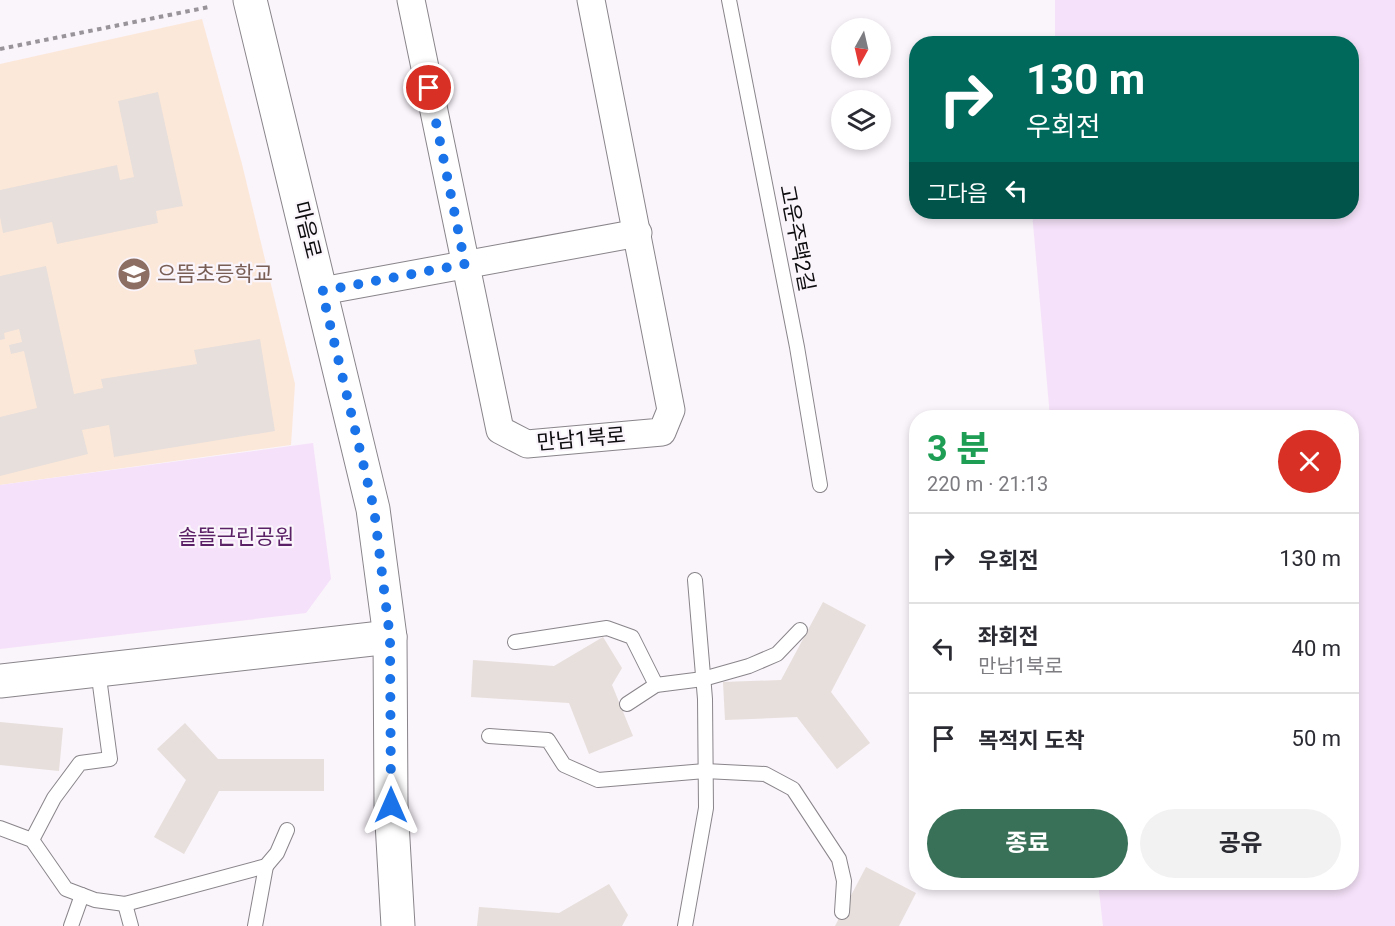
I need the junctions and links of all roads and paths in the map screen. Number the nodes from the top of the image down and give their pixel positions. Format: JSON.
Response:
{"nodes":[{"id":1,"x":250,"y":0,"type":"edge"},
{"id":2,"x":411,"y":0,"type":"edge"},
{"id":3,"x":591,"y":0,"type":"edge"},
{"id":4,"x":729,"y":0,"type":"edge"},
{"id":5,"x":209,"y":7,"type":"dead end"},
{"id":6,"x":0,"y":49,"type":"edge"},
{"id":7,"x":638,"y":233,"type":"junction"},
{"id":8,"x":465,"y":264,"type":"junction"},
{"id":9,"x":322,"y":291,"type":"junction"},
{"id":10,"x":820,"y":485,"type":"dead end"},
{"id":11,"x":695,"y":580,"type":"dead end"},
{"id":12,"x":800,"y":630,"type":"dead end"},
{"id":13,"x":390,"y":638,"type":"junction"},
{"id":14,"x":515,"y":642,"type":"dead end"},
{"id":15,"x":98,"y":670,"type":"junction"},
{"id":16,"x":703,"y":679,"type":"junction"},
{"id":17,"x":0,"y":681,"type":"edge"},
{"id":18,"x":656,"y":685,"type":"junction"},
{"id":19,"x":627,"y":704,"type":"dead end"},
{"id":20,"x":489,"y":736,"type":"dead end"},
{"id":21,"x":705,"y":771,"type":"junction"},
{"id":22,"x":0,"y":828,"type":"edge"},
{"id":23,"x":287,"y":830,"type":"dead end"},
{"id":24,"x":32,"y":840,"type":"junction"},
{"id":25,"x":266,"y":866,"type":"junction"},
{"id":26,"x":82,"y":895,"type":"junction"},
{"id":27,"x":125,"y":904,"type":"junction"},
{"id":28,"x":842,"y":912,"type":"dead end"},
{"id":29,"x":71,"y":926,"type":"edge"},
{"id":30,"x":131,"y":926,"type":"edge"},
{"id":31,"x":255,"y":926,"type":"edge"},
{"id":32,"x":398,"y":926,"type":"edge"},
{"id":33,"x":685,"y":926,"type":"edge"}],
"edges":[{"from":1,"to":9,"type":"street","name":"마음로"},
{"from":2,"to":8,"type":"street","name":"만남1북로"},
{"from":3,"to":7,"type":"street","name":"만남1북로"},
{"from":4,"to":10,"type":"lane","name":"고운주택2길"},
{"from":5,"to":6,"type":"path"},
{"from":7,"to":8,"type":"street"},
{"from":7,"to":8,"type":"street","name":"만남1북로"},
{"from":8,"to":9,"type":"street"},
{"from":9,"to":13,"type":"street","name":"마음로"},
{"from":11,"to":16,"type":"lane"},
{"from":12,"to":16,"type":"lane"},
{"from":13,"to":15,"type":"street"},
{"from":13,"to":32,"type":"street","name":"마음로"},
{"from":14,"to":18,"type":"lane"},
{"from":15,"to":17,"type":"street"},
{"from":15,"to":24,"type":"lane"},
{"from":16,"to":18,"type":"lane"},
{"from":16,"to":21,"type":"lane"},
{"from":18,"to":19,"type":"lane"},
{"from":20,"to":21,"type":"lane"},
{"from":21,"to":28,"type":"lane"},
{"from":21,"to":33,"type":"lane"},
{"from":22,"to":24,"type":"lane"},
{"from":23,"to":25,"type":"lane"},
{"from":24,"to":26,"type":"lane"},
{"from":25,"to":27,"type":"lane"},
{"from":25,"to":31,"type":"lane"},
{"from":26,"to":27,"type":"lane"},
{"from":26,"to":29,"type":"lane"},
{"from":27,"to":30,"type":"lane"}]}
